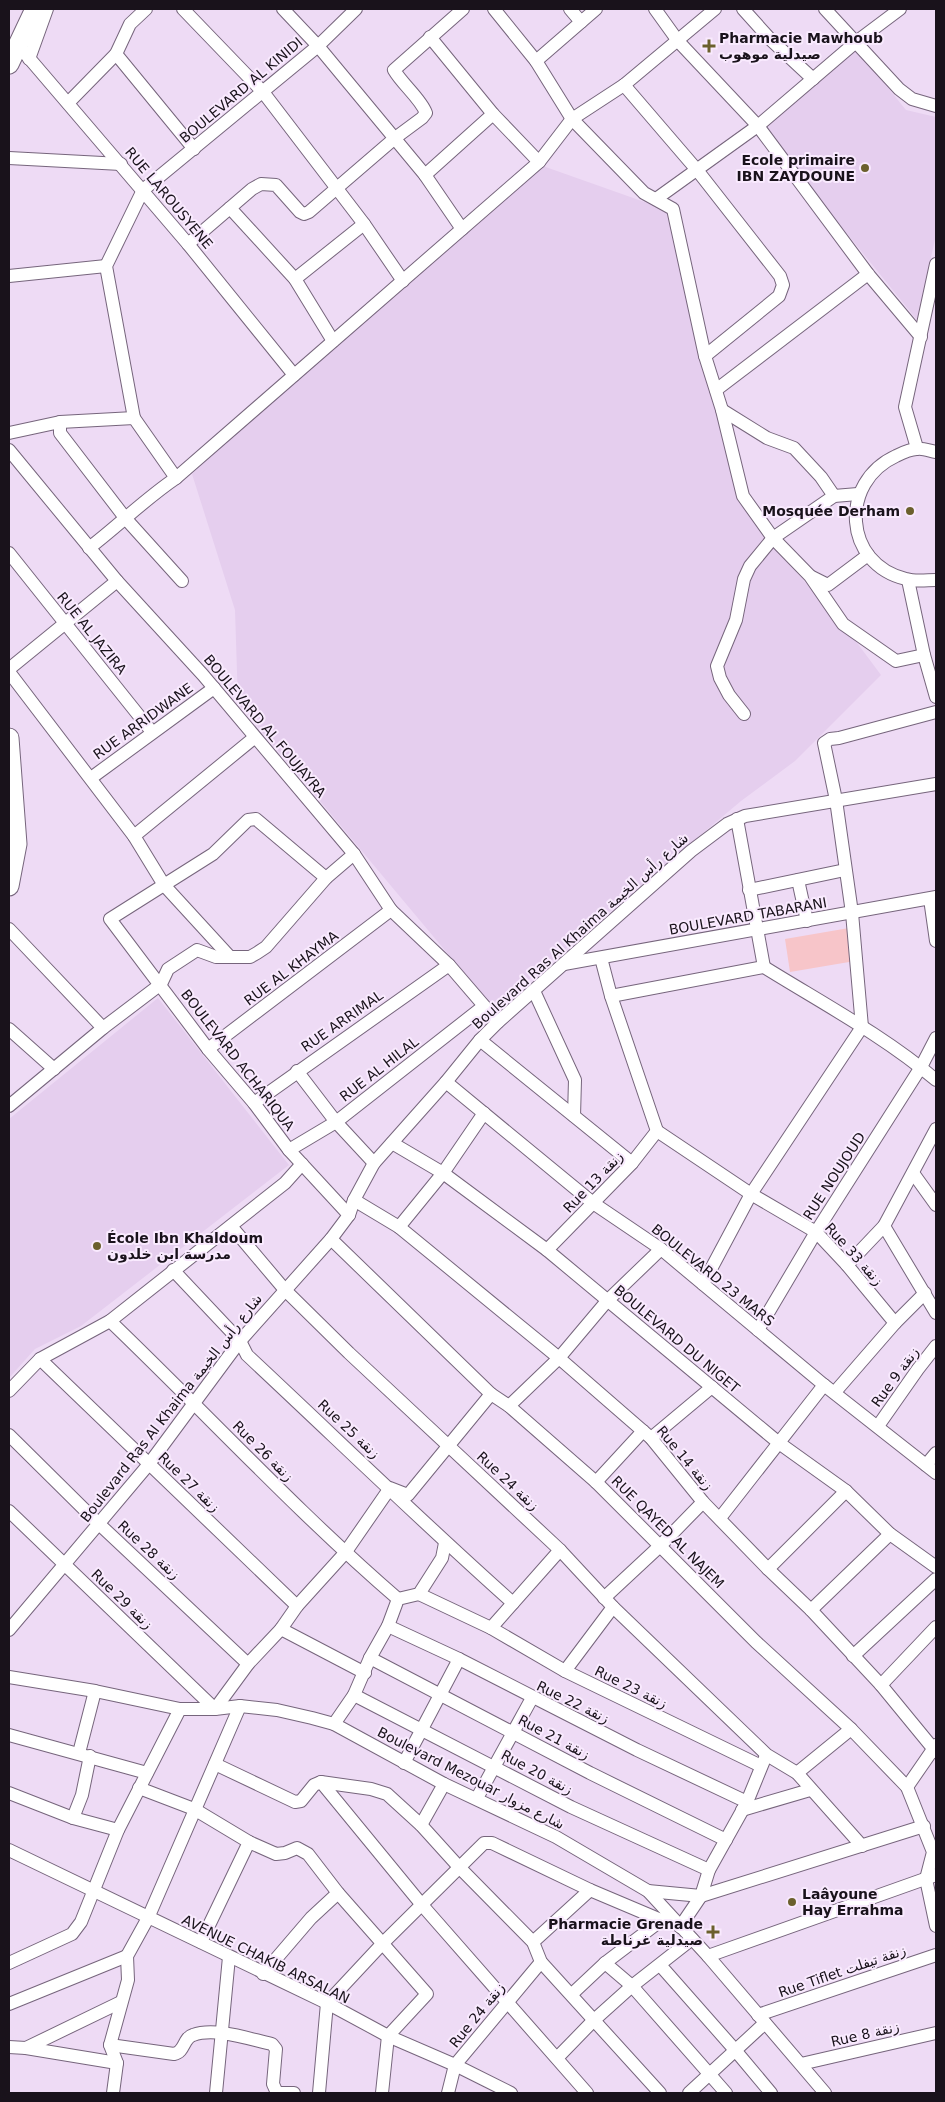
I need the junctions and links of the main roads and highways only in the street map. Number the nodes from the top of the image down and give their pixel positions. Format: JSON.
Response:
{"nodes":[{"id":1,"x":35,"y":9,"type":"edge"},
{"id":2,"x":16,"y":39,"type":"edge"},
{"id":3,"x":9,"y":64,"type":"edge"},
{"id":4,"x":9,"y":738,"type":"edge"},
{"id":5,"x":9,"y":886,"type":"edge"}],
"edges":[{"from":1,"to":2,"type":"main road"},
{"from":2,"to":3,"type":"main road"},
{"from":4,"to":5,"type":"main road"}]}
